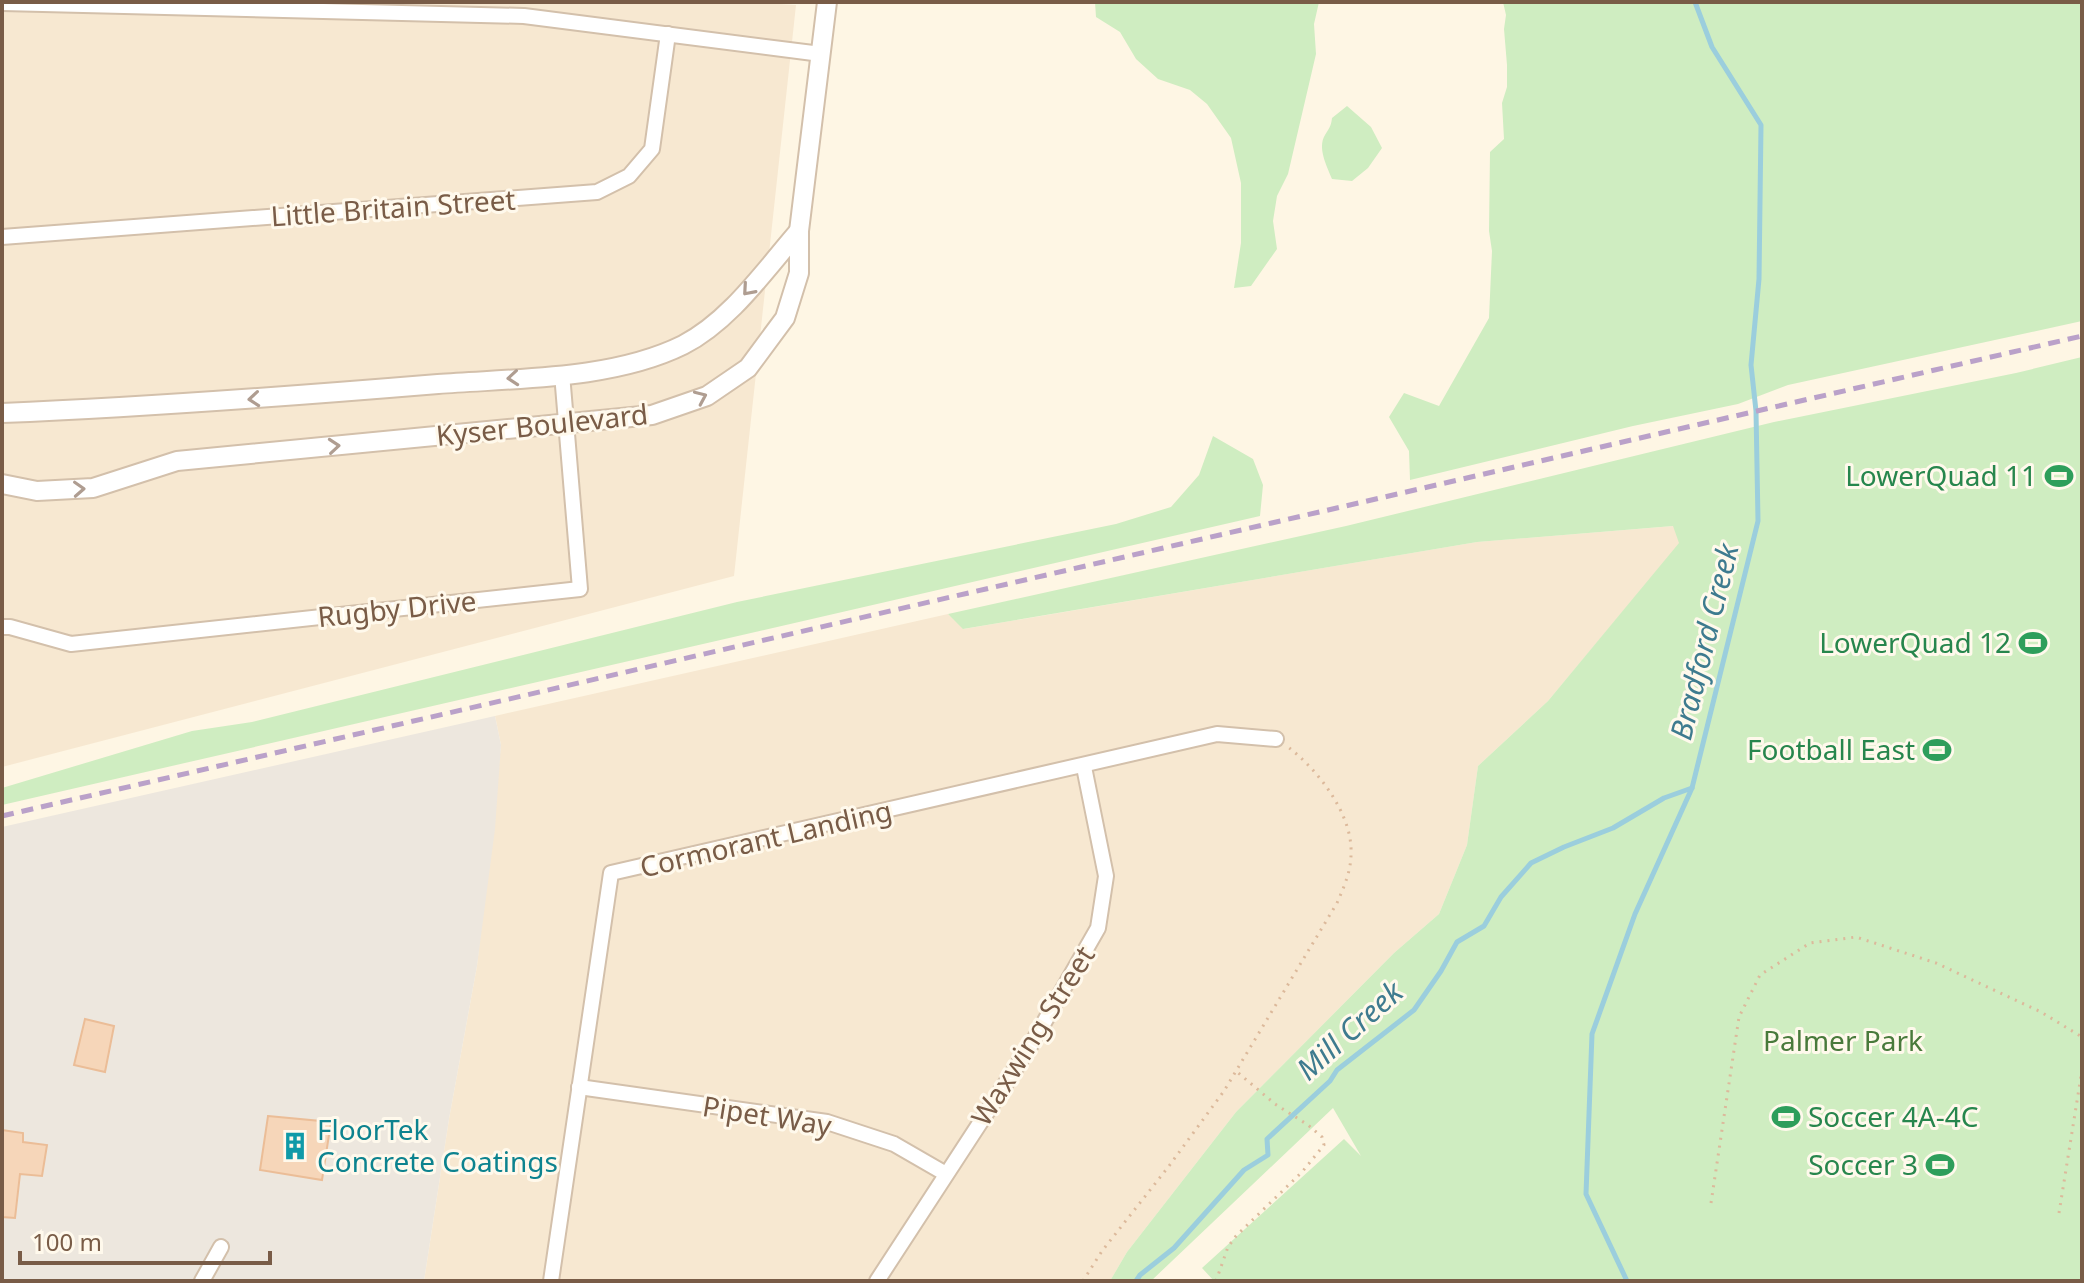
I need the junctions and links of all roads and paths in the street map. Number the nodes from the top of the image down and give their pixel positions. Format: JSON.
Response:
{"nodes":[{"id":1,"x":827,"y":2,"type":"edge"},
{"id":2,"x":2,"y":3,"type":"edge"},
{"id":3,"x":668,"y":34,"type":"junction"},
{"id":4,"x":821,"y":54,"type":"junction"},
{"id":5,"x":799,"y":231,"type":"junction"},
{"id":6,"x":2,"y":237,"type":"edge"},
{"id":7,"x":562,"y":374,"type":"junction"},
{"id":8,"x":2,"y":413,"type":"edge"},
{"id":9,"x":565,"y":424,"type":"junction"},
{"id":10,"x":2,"y":484,"type":"edge"},
{"id":11,"x":2,"y":627,"type":"edge"},
{"id":12,"x":1276,"y":739,"type":"joint"},
{"id":13,"x":1084,"y":767,"type":"junction"},
{"id":14,"x":2082,"y":1037,"type":"edge"},
{"id":15,"x":2082,"y":1070,"type":"edge"},
{"id":16,"x":1236,"y":1071,"type":"junction"},
{"id":17,"x":579,"y":1087,"type":"junction"},
{"id":18,"x":946,"y":1174,"type":"junction"},
{"id":19,"x":1711,"y":1203,"type":"dead end"},
{"id":20,"x":2059,"y":1213,"type":"dead end"},
{"id":21,"x":221,"y":1247,"type":"dead end"},
{"id":22,"x":202,"y":1281,"type":"edge"},
{"id":23,"x":551,"y":1281,"type":"edge"},
{"id":24,"x":877,"y":1281,"type":"edge"},
{"id":25,"x":1083,"y":1281,"type":"edge"},
{"id":26,"x":1216,"y":1281,"type":"edge"}],
"edges":[{"from":1,"to":4,"type":"street"},
{"from":2,"to":3,"type":"street"},
{"from":3,"to":4,"type":"street"},
{"from":3,"to":6,"type":"street","name":"Little Britain Street"},
{"from":4,"to":5,"type":"street"},
{"from":5,"to":7,"type":"street","name":"Kyser Boulevard","one_way":true},
{"from":9,"to":5,"type":"street","name":"Kyser Boulevard","one_way":true},
{"from":7,"to":8,"type":"street","name":"Kyser Boulevard","one_way":true},
{"from":7,"to":9,"type":"street","name":"Rugby Drive"},
{"from":10,"to":9,"type":"street","name":"Kyser Boulevard","one_way":true},
{"from":9,"to":11,"type":"street","name":"Rugby Drive"},
{"from":12,"to":13,"type":"street","name":"Cormorant Landing"},
{"from":12,"to":16,"type":"path"},
{"from":13,"to":17,"type":"street","name":"Cormorant Landing"},
{"from":13,"to":18,"type":"street","name":"Waxwing Street"},
{"from":14,"to":19,"type":"path"},
{"from":15,"to":20,"type":"path"},
{"from":16,"to":25,"type":"path"},
{"from":16,"to":26,"type":"path"},
{"from":17,"to":18,"type":"street","name":"Pipet Way"},
{"from":17,"to":23,"type":"street","name":"Cormorant Landing"},
{"from":18,"to":24,"type":"street","name":"Waxwing Street"},
{"from":21,"to":22,"type":"street"}]}
